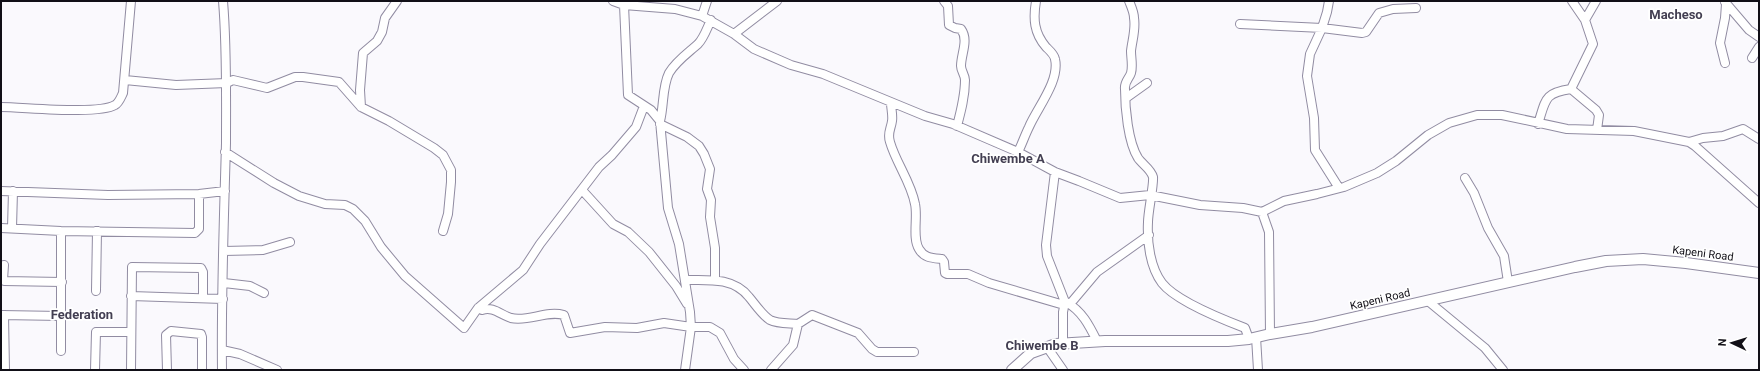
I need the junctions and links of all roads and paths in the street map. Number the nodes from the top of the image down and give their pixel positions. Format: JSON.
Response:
{"nodes":[{"id":1,"x":131,"y":1,"type":"edge"},
{"id":2,"x":223,"y":1,"type":"edge"},
{"id":3,"x":397,"y":1,"type":"edge"},
{"id":4,"x":613,"y":1,"type":"edge"},
{"id":5,"x":707,"y":1,"type":"edge"},
{"id":6,"x":777,"y":1,"type":"edge"},
{"id":7,"x":944,"y":1,"type":"edge"},
{"id":8,"x":1036,"y":1,"type":"edge"},
{"id":9,"x":1128,"y":1,"type":"edge"},
{"id":10,"x":1329,"y":1,"type":"edge"},
{"id":11,"x":1572,"y":1,"type":"edge"},
{"id":12,"x":1596,"y":1,"type":"edge"},
{"id":13,"x":1725,"y":2,"type":"edge"},
{"id":14,"x":624,"y":5,"type":"junction"},
{"id":15,"x":1416,"y":8,"type":"dead end"},
{"id":16,"x":702,"y":16,"type":"junction"},
{"id":17,"x":711,"y":20,"type":"junction"},
{"id":18,"x":1585,"y":20,"type":"junction"},
{"id":19,"x":1240,"y":24,"type":"dead end"},
{"id":20,"x":1322,"y":28,"type":"junction"},
{"id":21,"x":734,"y":34,"type":"junction"},
{"id":22,"x":1758,"y":34,"type":"edge"},
{"id":23,"x":1759,"y":47,"type":"edge"},
{"id":24,"x":1752,"y":58,"type":"dead end"},
{"id":25,"x":1725,"y":63,"type":"dead end"},
{"id":26,"x":125,"y":80,"type":"junction"},
{"id":27,"x":226,"y":83,"type":"junction"},
{"id":28,"x":1148,"y":83,"type":"dead end"},
{"id":29,"x":1571,"y":89,"type":"junction"},
{"id":30,"x":1126,"y":98,"type":"junction"},
{"id":31,"x":891,"y":103,"type":"junction"},
{"id":32,"x":644,"y":106,"type":"junction"},
{"id":33,"x":1,"y":107,"type":"edge"},
{"id":34,"x":361,"y":107,"type":"junction"},
{"id":35,"x":660,"y":122,"type":"junction"},
{"id":36,"x":1538,"y":124,"type":"junction"},
{"id":37,"x":957,"y":126,"type":"junction"},
{"id":38,"x":1597,"y":130,"type":"junction"},
{"id":39,"x":1759,"y":139,"type":"edge"},
{"id":40,"x":1689,"y":142,"type":"junction"},
{"id":41,"x":225,"y":152,"type":"junction"},
{"id":42,"x":1018,"y":152,"type":"junction"},
{"id":43,"x":1055,"y":172,"type":"junction"},
{"id":44,"x":1465,"y":178,"type":"dead end"},
{"id":45,"x":1339,"y":188,"type":"junction"},
{"id":46,"x":582,"y":190,"type":"junction"},
{"id":47,"x":1,"y":191,"type":"edge"},
{"id":48,"x":225,"y":191,"type":"junction"},
{"id":49,"x":13,"y":192,"type":"junction"},
{"id":50,"x":199,"y":194,"type":"junction"},
{"id":51,"x":1150,"y":195,"type":"junction"},
{"id":52,"x":1759,"y":203,"type":"edge"},
{"id":53,"x":1262,"y":212,"type":"junction"},
{"id":54,"x":1,"y":228,"type":"edge"},
{"id":55,"x":12,"y":228,"type":"junction"},
{"id":56,"x":443,"y":230,"type":"dead end"},
{"id":57,"x":62,"y":231,"type":"junction"},
{"id":58,"x":97,"y":231,"type":"junction"},
{"id":59,"x":1149,"y":235,"type":"junction"},
{"id":60,"x":290,"y":242,"type":"dead end"},
{"id":61,"x":224,"y":251,"type":"junction"},
{"id":62,"x":4,"y":265,"type":"dead end"},
{"id":63,"x":1759,"y":273,"type":"edge"},
{"id":64,"x":685,"y":280,"type":"junction"},
{"id":65,"x":715,"y":280,"type":"junction"},
{"id":66,"x":62,"y":282,"type":"junction"},
{"id":67,"x":1508,"y":282,"type":"junction"},
{"id":68,"x":224,"y":283,"type":"junction"},
{"id":69,"x":96,"y":291,"type":"dead end"},
{"id":70,"x":264,"y":293,"type":"dead end"},
{"id":71,"x":131,"y":296,"type":"junction"},
{"id":72,"x":203,"y":298,"type":"junction"},
{"id":73,"x":223,"y":298,"type":"junction"},
{"id":74,"x":1428,"y":300,"type":"junction"},
{"id":75,"x":1066,"y":304,"type":"junction"},
{"id":76,"x":478,"y":308,"type":"junction"},
{"id":77,"x":690,"y":312,"type":"junction"},
{"id":78,"x":3,"y":315,"type":"edge"},
{"id":79,"x":62,"y":316,"type":"junction"},
{"id":80,"x":798,"y":324,"type":"junction"},
{"id":81,"x":691,"y":328,"type":"junction"},
{"id":82,"x":131,"y":332,"type":"junction"},
{"id":83,"x":1270,"y":334,"type":"junction"},
{"id":84,"x":1253,"y":338,"type":"junction"},
{"id":85,"x":1097,"y":341,"type":"junction"},
{"id":86,"x":1063,"y":344,"type":"junction"},
{"id":87,"x":1047,"y":347,"type":"junction"},
{"id":88,"x":3,"y":350,"type":"edge"},
{"id":89,"x":222,"y":350,"type":"junction"},
{"id":90,"x":61,"y":351,"type":"dead end"},
{"id":91,"x":914,"y":352,"type":"dead end"},
{"id":92,"x":5,"y":370,"type":"edge"},
{"id":93,"x":95,"y":370,"type":"edge"},
{"id":94,"x":131,"y":370,"type":"edge"},
{"id":95,"x":167,"y":370,"type":"edge"},
{"id":96,"x":202,"y":370,"type":"edge"},
{"id":97,"x":222,"y":370,"type":"edge"},
{"id":98,"x":277,"y":370,"type":"edge"},
{"id":99,"x":685,"y":370,"type":"edge"},
{"id":100,"x":744,"y":370,"type":"edge"},
{"id":101,"x":771,"y":370,"type":"edge"},
{"id":102,"x":1012,"y":370,"type":"edge"},
{"id":103,"x":1063,"y":370,"type":"edge"},
{"id":104,"x":1258,"y":370,"type":"edge"},
{"id":105,"x":1503,"y":370,"type":"edge"}],
"edges":[{"from":1,"to":26,"type":"street"},
{"from":2,"to":27,"type":"street"},
{"from":3,"to":34,"type":"street"},
{"from":4,"to":14,"type":"street"},
{"from":5,"to":16,"type":"street"},
{"from":6,"to":21,"type":"street"},
{"from":7,"to":37,"type":"street"},
{"from":8,"to":42,"type":"street"},
{"from":9,"to":30,"type":"street"},
{"from":10,"to":20,"type":"street"},
{"from":11,"to":18,"type":"street"},
{"from":12,"to":18,"type":"street"},
{"from":13,"to":22,"type":"street"},
{"from":13,"to":25,"type":"street"},
{"from":14,"to":16,"type":"street"},
{"from":14,"to":32,"type":"street"},
{"from":15,"to":20,"type":"street"},
{"from":16,"to":17,"type":"street"},
{"from":17,"to":21,"type":"street"},
{"from":17,"to":35,"type":"street"},
{"from":18,"to":29,"type":"street"},
{"from":19,"to":20,"type":"street"},
{"from":20,"to":45,"type":"street"},
{"from":21,"to":31,"type":"street"},
{"from":23,"to":24,"type":"street"},
{"from":26,"to":27,"type":"street"},
{"from":26,"to":33,"type":"street"},
{"from":27,"to":34,"type":"street"},
{"from":27,"to":41,"type":"street"},
{"from":28,"to":30,"type":"street"},
{"from":29,"to":36,"type":"street"},
{"from":29,"to":38,"type":"street"},
{"from":30,"to":51,"type":"street"},
{"from":31,"to":37,"type":"street"},
{"from":31,"to":75,"type":"street"},
{"from":32,"to":35,"type":"street"},
{"from":32,"to":46,"type":"street"},
{"from":34,"to":56,"type":"street"},
{"from":35,"to":64,"type":"street"},
{"from":35,"to":65,"type":"street"},
{"from":36,"to":38,"type":"street"},
{"from":36,"to":45,"type":"street"},
{"from":37,"to":42,"type":"street"},
{"from":38,"to":40,"type":"street"},
{"from":39,"to":40,"type":"street"},
{"from":40,"to":52,"type":"street"},
{"from":41,"to":48,"type":"street"},
{"from":41,"to":76,"type":"street"},
{"from":42,"to":43,"type":"street"},
{"from":43,"to":51,"type":"street"},
{"from":43,"to":75,"type":"street"},
{"from":44,"to":67,"type":"street"},
{"from":45,"to":53,"type":"street"},
{"from":46,"to":76,"type":"street"},
{"from":46,"to":77,"type":"street"},
{"from":47,"to":49,"type":"street"},
{"from":48,"to":50,"type":"street"},
{"from":48,"to":61,"type":"street"},
{"from":49,"to":50,"type":"street"},
{"from":49,"to":55,"type":"street"},
{"from":50,"to":58,"type":"street"},
{"from":51,"to":53,"type":"street"},
{"from":51,"to":59,"type":"street"},
{"from":53,"to":83,"type":"street"},
{"from":54,"to":55,"type":"street"},
{"from":55,"to":57,"type":"street"},
{"from":57,"to":58,"type":"street"},
{"from":57,"to":66,"type":"street"},
{"from":58,"to":69,"type":"street"},
{"from":59,"to":75,"type":"street"},
{"from":59,"to":84,"type":"street"},
{"from":60,"to":61,"type":"street"},
{"from":61,"to":68,"type":"street"},
{"from":62,"to":66,"type":"street"},
{"from":63,"to":67,"type":"main road","name":"Kapeni Road"},
{"from":64,"to":65,"type":"street"},
{"from":64,"to":77,"type":"street"},
{"from":65,"to":80,"type":"street"},
{"from":66,"to":79,"type":"street"},
{"from":67,"to":74,"type":"main road","name":"Kapeni Road"},
{"from":68,"to":70,"type":"street"},
{"from":68,"to":73,"type":"street"},
{"from":71,"to":72,"type":"street"},
{"from":71,"to":72,"type":"street"},
{"from":71,"to":82,"type":"street"},
{"from":72,"to":73,"type":"street"},
{"from":73,"to":89,"type":"street"},
{"from":74,"to":83,"type":"main road","name":"Kapeni Road"},
{"from":74,"to":105,"type":"street"},
{"from":75,"to":85,"type":"street"},
{"from":75,"to":86,"type":"street"},
{"from":76,"to":81,"type":"street"},
{"from":77,"to":81,"type":"street"},
{"from":78,"to":79,"type":"street"},
{"from":78,"to":88,"type":"street"},
{"from":79,"to":90,"type":"street"},
{"from":80,"to":91,"type":"street"},
{"from":80,"to":101,"type":"street"},
{"from":81,"to":99,"type":"street"},
{"from":81,"to":100,"type":"street"},
{"from":82,"to":93,"type":"street"},
{"from":82,"to":94,"type":"street"},
{"from":83,"to":84,"type":"main road","name":"Kapeni Road"},
{"from":84,"to":85,"type":"main road","name":"Kapeni Road"},
{"from":84,"to":104,"type":"street"},
{"from":85,"to":86,"type":"main road","name":"Kapeni Road"},
{"from":86,"to":87,"type":"main road","name":"Kapeni Road"},
{"from":87,"to":102,"type":"main road","name":"Kapeni Road"},
{"from":87,"to":103,"type":"street"},
{"from":88,"to":92,"type":"street"},
{"from":89,"to":97,"type":"street"},
{"from":89,"to":98,"type":"street"},
{"from":95,"to":96,"type":"street"}]}
